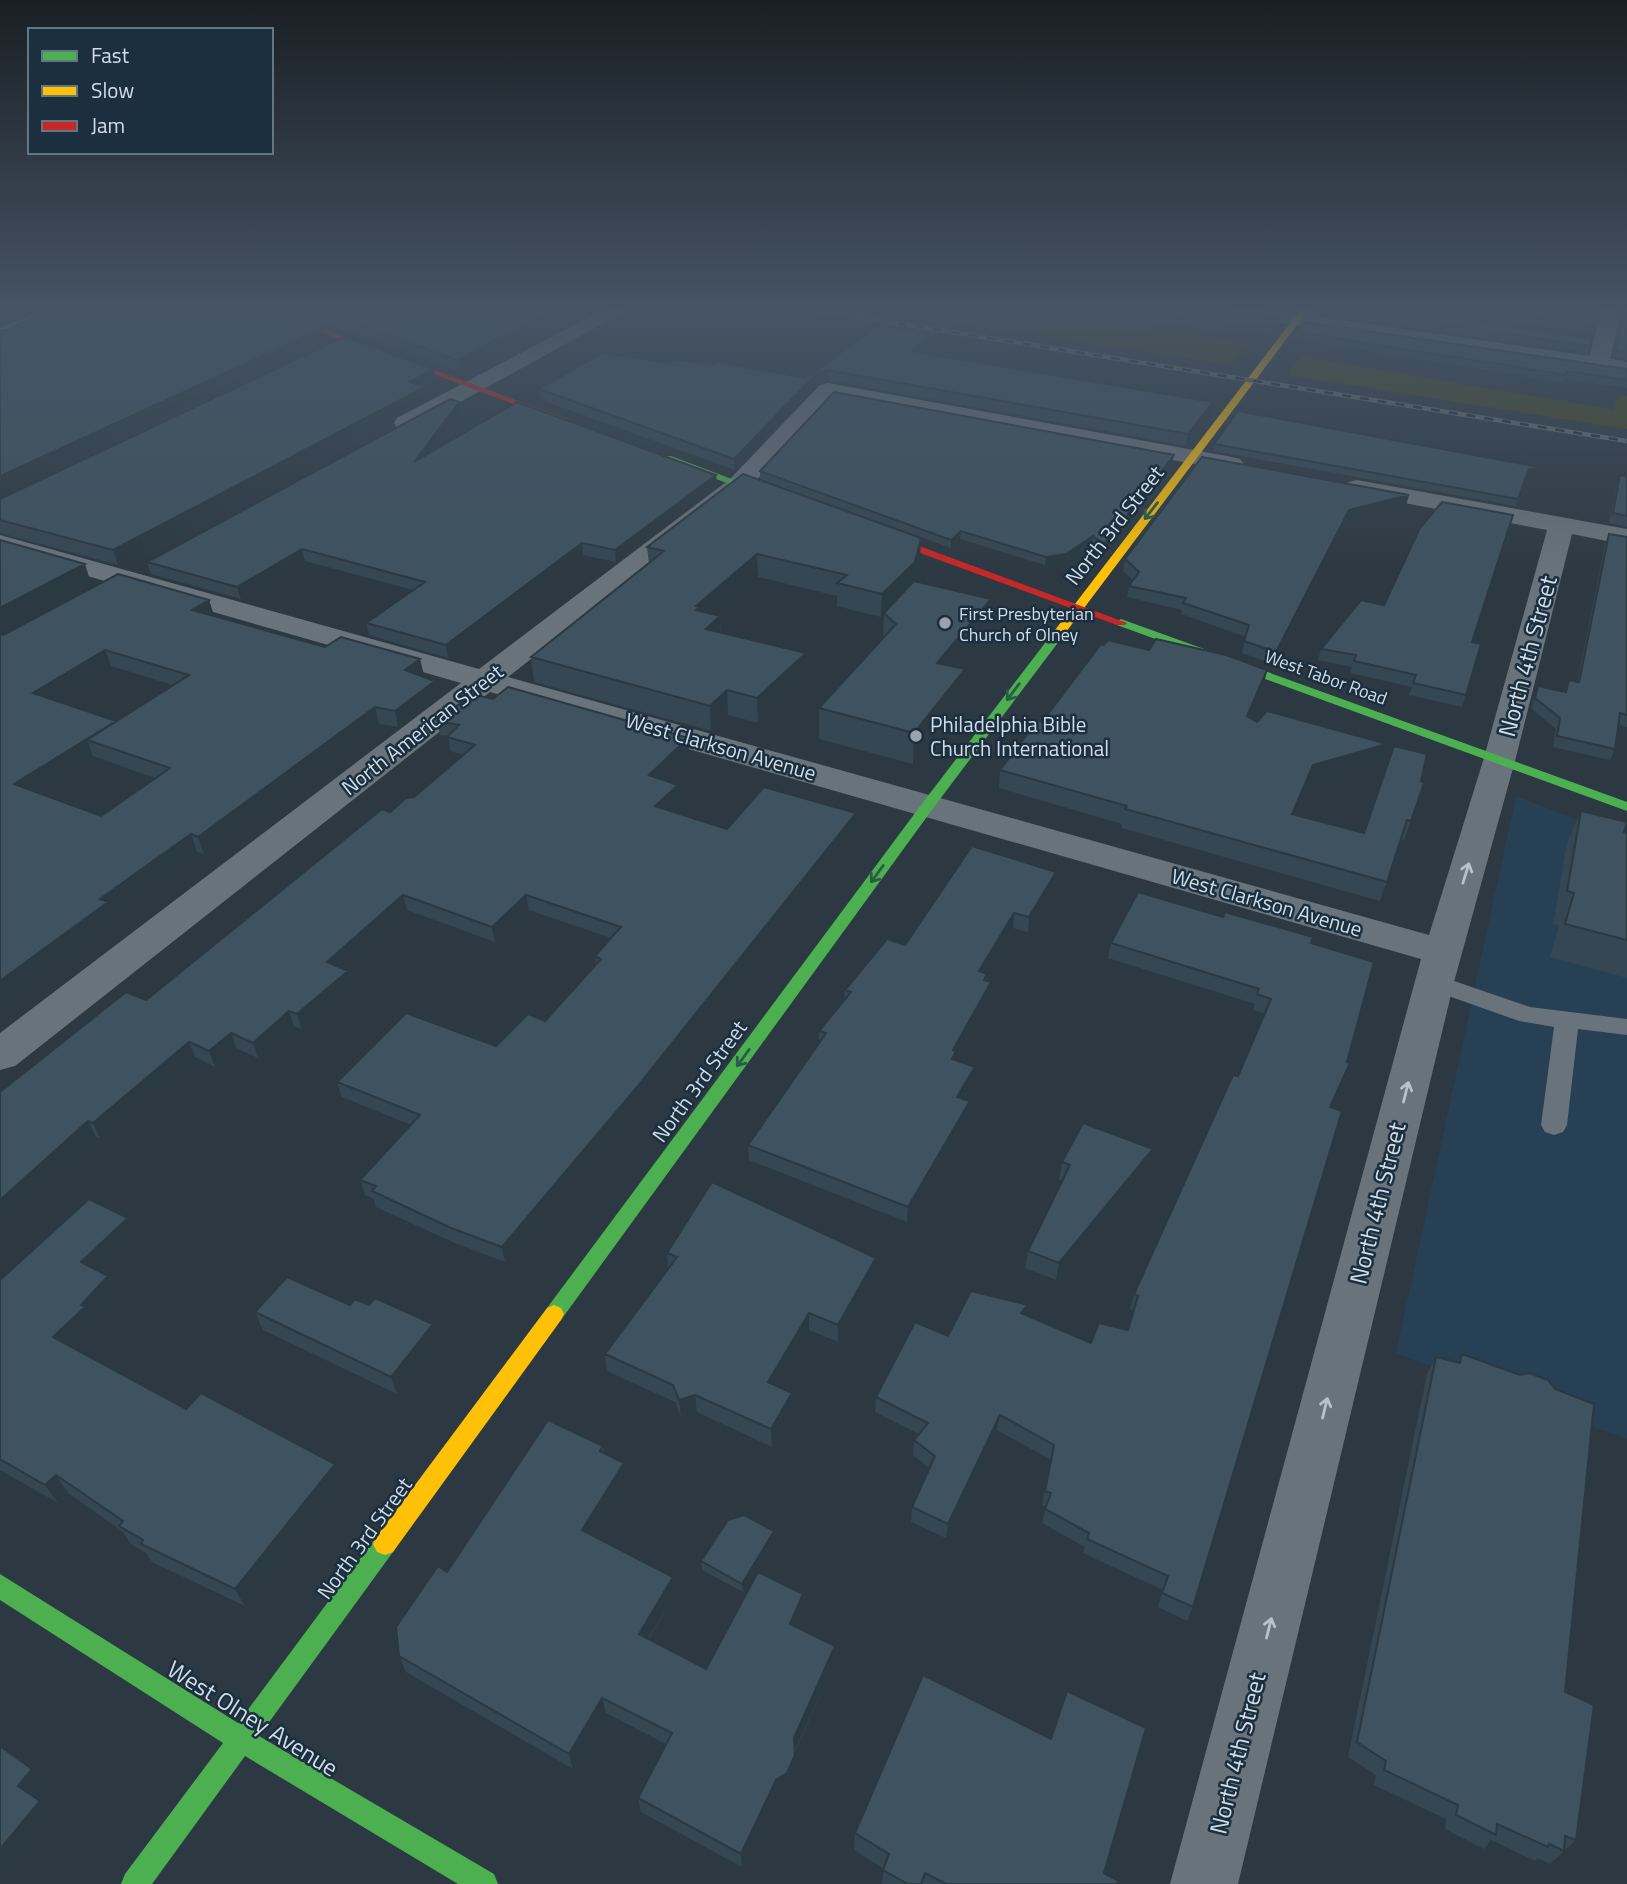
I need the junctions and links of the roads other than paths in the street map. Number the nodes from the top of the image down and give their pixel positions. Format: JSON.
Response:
{"nodes":[{"id":1,"x":453,"y":397,"type":"edge"},
{"id":2,"x":503,"y":397,"type":"edge"},
{"id":3,"x":821,"y":397,"type":"edge"},
{"id":4,"x":869,"y":397,"type":"edge"},
{"id":5,"x":1238,"y":397,"type":"edge"},
{"id":6,"x":587,"y":428,"type":"edge"},
{"id":7,"x":388,"y":432,"type":"edge"},
{"id":8,"x":650,"y":452,"type":"edge"},
{"id":9,"x":1193,"y":457,"type":"junction"},
{"id":10,"x":1261,"y":469,"type":"edge"},
{"id":11,"x":1329,"y":482,"type":"edge"},
{"id":12,"x":738,"y":484,"type":"junction"},
{"id":13,"x":804,"y":508,"type":"edge"},
{"id":14,"x":1561,"y":525,"type":"junction"},
{"id":15,"x":856,"y":526,"type":"edge"},
{"id":16,"x":1627,"y":537,"type":"edge"},
{"id":17,"x":0,"y":543,"type":"edge"},
{"id":18,"x":1078,"y":606,"type":"junction"},
{"id":19,"x":485,"y":680,"type":"junction"},
{"id":20,"x":1499,"y":761,"type":"junction"},
{"id":21,"x":929,"y":804,"type":"junction"},
{"id":22,"x":1627,"y":807,"type":"edge"},
{"id":23,"x":1438,"y":967,"type":"junction"},
{"id":24,"x":1567,"y":1020,"type":"junction"},
{"id":25,"x":1627,"y":1027,"type":"edge"},
{"id":26,"x":0,"y":1055,"type":"edge"},
{"id":27,"x":1554,"y":1125,"type":"dead end"},
{"id":28,"x":0,"y":1586,"type":"edge"},
{"id":29,"x":242,"y":1740,"type":"junction"},
{"id":30,"x":135,"y":1884,"type":"edge"},
{"id":31,"x":484,"y":1884,"type":"edge"},
{"id":32,"x":1204,"y":1884,"type":"edge"}],
"edges":[{"from":1,"to":7,"type":"street"},
{"from":2,"to":6,"type":"street"},
{"from":3,"to":12,"type":"street","name":"North American Street"},
{"from":4,"to":9,"type":"street","name":"North American Street"},
{"from":5,"to":9,"type":"street","name":"North 3rd Street"},
{"from":8,"to":12,"type":"street"},
{"from":9,"to":10,"type":"street"},
{"from":9,"to":18,"type":"street","name":"North 3rd Street","one_way":true},
{"from":11,"to":14,"type":"street"},
{"from":12,"to":13,"type":"street"},
{"from":12,"to":19,"type":"street","name":"North American Street"},
{"from":14,"to":16,"type":"street"},
{"from":14,"to":20,"type":"street","name":"North 4th Street"},
{"from":15,"to":18,"type":"street","name":"West Tabor Road"},
{"from":17,"to":19,"type":"street","name":"West Clarkson Avenue"},
{"from":18,"to":20,"type":"street","name":"West Tabor Road"},
{"from":18,"to":21,"type":"street","name":"North 3rd Street","one_way":true},
{"from":19,"to":21,"type":"street","name":"West Clarkson Avenue"},
{"from":19,"to":26,"type":"street","name":"North American Street"},
{"from":20,"to":22,"type":"street","name":"West Tabor Road"},
{"from":23,"to":20,"type":"street","name":"North 4th Street","one_way":true},
{"from":21,"to":23,"type":"street","name":"West Clarkson Avenue"},
{"from":21,"to":29,"type":"street","name":"North 3rd Street","one_way":true},
{"from":23,"to":24,"type":"lane"},
{"from":32,"to":23,"type":"street","name":"North 4th Street","one_way":true},
{"from":24,"to":25,"type":"lane"},
{"from":24,"to":27,"type":"lane"},
{"from":28,"to":29,"type":"street","name":"West Olney Avenue"},
{"from":29,"to":30,"type":"street","name":"North 3rd Street"},
{"from":29,"to":31,"type":"street","name":"West Olney Avenue"}]}
